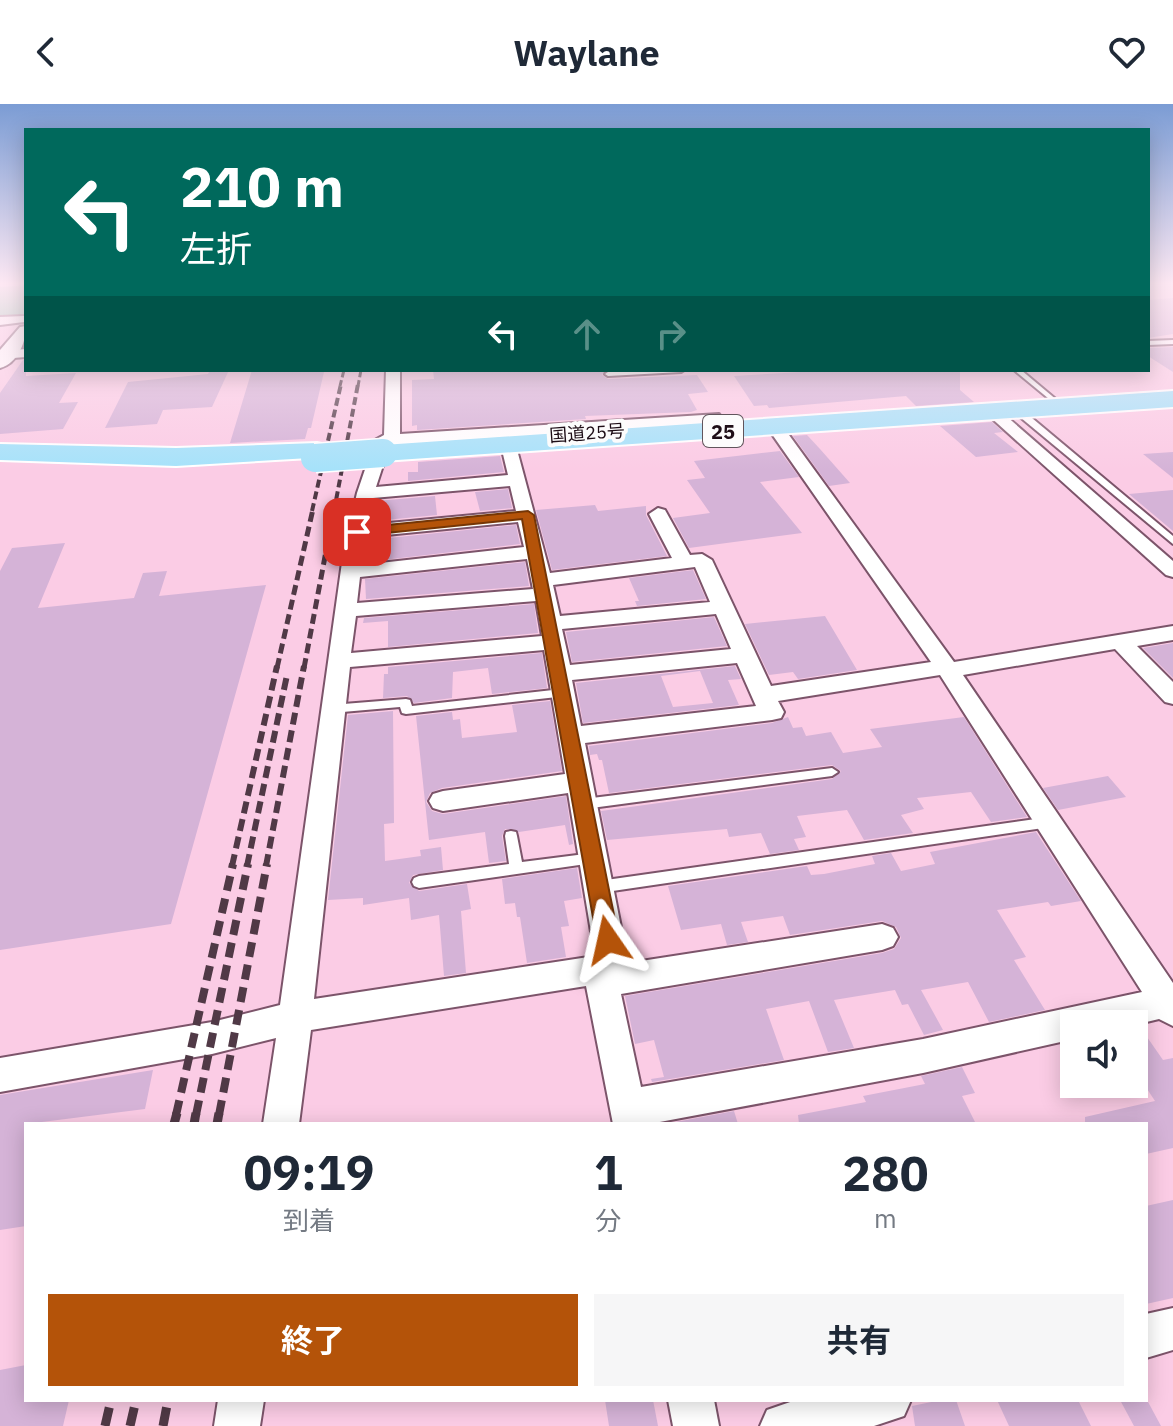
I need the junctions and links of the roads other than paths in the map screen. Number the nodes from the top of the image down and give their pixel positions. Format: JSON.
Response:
{"nodes":[{"id":1,"x":393,"y":372,"type":"edge"},
{"id":2,"x":644,"y":372,"type":"edge"},
{"id":3,"x":1019,"y":372,"type":"edge"},
{"id":4,"x":608,"y":374,"type":"dead end"},
{"id":5,"x":1173,"y":392,"type":"edge"},
{"id":6,"x":1173,"y":399,"type":"edge"},
{"id":7,"x":1058,"y":404,"type":"junction"},
{"id":8,"x":1005,"y":411,"type":"junction"},
{"id":9,"x":775,"y":427,"type":"junction"},
{"id":10,"x":0,"y":445,"type":"edge"},
{"id":11,"x":386,"y":446,"type":"junction"},
{"id":12,"x":510,"y":450,"type":"dead end"},
{"id":13,"x":0,"y":452,"type":"edge"},
{"id":14,"x":91,"y":459,"type":"junction"},
{"id":15,"x":0,"y":461,"type":"edge"},
{"id":16,"x":0,"y":468,"type":"edge"},
{"id":17,"x":515,"y":480,"type":"junction"},
{"id":18,"x":366,"y":493,"type":"junction"},
{"id":19,"x":658,"y":514,"type":"dead end"},
{"id":20,"x":528,"y":515,"type":"junction"},
{"id":21,"x":357,"y":532,"type":"junction"},
{"id":22,"x":1173,"y":541,"type":"edge"},
{"id":23,"x":535,"y":552,"type":"junction"},
{"id":24,"x":684,"y":562,"type":"junction"},
{"id":25,"x":1173,"y":571,"type":"edge"},
{"id":26,"x":353,"y":572,"type":"junction"},
{"id":27,"x":544,"y":587,"type":"junction"},
{"id":28,"x":724,"y":607,"type":"junction"},
{"id":29,"x":346,"y":608,"type":"junction"},
{"id":30,"x":552,"y":633,"type":"junction"},
{"id":31,"x":1173,"y":633,"type":"edge"},
{"id":32,"x":1121,"y":642,"type":"junction"},
{"id":33,"x":745,"y":655,"type":"junction"},
{"id":34,"x":339,"y":661,"type":"junction"},
{"id":35,"x":947,"y":669,"type":"junction"},
{"id":36,"x":561,"y":684,"type":"junction"},
{"id":37,"x":763,"y":695,"type":"junction"},
{"id":38,"x":1173,"y":696,"type":"edge"},
{"id":39,"x":331,"y":709,"type":"junction"},
{"id":40,"x":570,"y":736,"type":"junction"},
{"id":41,"x":832,"y":772,"type":"dead end"},
{"id":42,"x":582,"y":793,"type":"junction"},
{"id":43,"x":443,"y":801,"type":"dead end"},
{"id":44,"x":1050,"y":822,"type":"junction"},
{"id":45,"x":511,"y":836,"type":"dead end"},
{"id":46,"x":593,"y":858,"type":"junction"},
{"id":47,"x":516,"y":869,"type":"junction"},
{"id":48,"x":419,"y":882,"type":"dead end"},
{"id":49,"x":599,"y":887,"type":"junction"},
{"id":50,"x":882,"y":937,"type":"dead end"},
{"id":51,"x":600,"y":976,"type":"junction"},
{"id":52,"x":1171,"y":1005,"type":"edge"},
{"id":53,"x":297,"y":1017,"type":"junction"},
{"id":54,"x":0,"y":1075,"type":"edge"},
{"id":55,"x":630,"y":1116,"type":"edge"},
{"id":56,"x":281,"y":1122,"type":"edge"},
{"id":57,"x":1173,"y":1329,"type":"edge"},
{"id":58,"x":1148,"y":1335,"type":"edge"},
{"id":59,"x":241,"y":1402,"type":"edge"},
{"id":60,"x":691,"y":1402,"type":"edge"},
{"id":61,"x":880,"y":1402,"type":"edge"},
{"id":62,"x":237,"y":1426,"type":"edge"},
{"id":63,"x":696,"y":1426,"type":"edge"},
{"id":64,"x":783,"y":1426,"type":"edge"}],
"edges":[{"from":1,"to":11,"type":"street"},
{"from":2,"to":4,"type":"lane"},
{"from":3,"to":7,"type":"lane"},
{"from":5,"to":7,"type":"highway","name":"国道25号","number":"25"},
{"from":6,"to":7,"type":"highway","name":"国道25号","number":"25"},
{"from":7,"to":8,"type":"highway","name":"国道25号","number":"25"},
{"from":7,"to":11,"type":"highway","name":"国道25号","number":"25"},
{"from":8,"to":9,"type":"highway","name":"国道25号","number":"25"},
{"from":8,"to":22,"type":"lane"},
{"from":8,"to":25,"type":"street"},
{"from":9,"to":11,"type":"highway","name":"国道25号","number":"25"},
{"from":9,"to":35,"type":"street"},
{"from":10,"to":14,"type":"highway","number":"25"},
{"from":11,"to":14,"type":"highway","name":"国道25号","number":"25","bridge":true},
{"from":11,"to":18,"type":"street"},
{"from":12,"to":17,"type":"street"},
{"from":13,"to":14,"type":"highway","name":"国道25号","number":"25"},
{"from":14,"to":15,"type":"highway","name":"国道25号","number":"25"},
{"from":14,"to":16,"type":"highway","number":"25"},
{"from":17,"to":18,"type":"street"},
{"from":17,"to":20,"type":"street"},
{"from":18,"to":21,"type":"street"},
{"from":19,"to":24,"type":"street"},
{"from":20,"to":21,"type":"street"},
{"from":20,"to":23,"type":"street"},
{"from":21,"to":26,"type":"street"},
{"from":23,"to":26,"type":"street"},
{"from":23,"to":27,"type":"street"},
{"from":24,"to":27,"type":"street"},
{"from":24,"to":28,"type":"street"},
{"from":26,"to":29,"type":"street"},
{"from":27,"to":29,"type":"street"},
{"from":27,"to":30,"type":"street"},
{"from":28,"to":30,"type":"street"},
{"from":28,"to":33,"type":"street"},
{"from":29,"to":34,"type":"street"},
{"from":30,"to":34,"type":"street"},
{"from":30,"to":36,"type":"street"},
{"from":31,"to":32,"type":"street"},
{"from":32,"to":35,"type":"street"},
{"from":32,"to":38,"type":"street"},
{"from":33,"to":36,"type":"street"},
{"from":33,"to":37,"type":"street"},
{"from":34,"to":39,"type":"street"},
{"from":35,"to":37,"type":"street"},
{"from":35,"to":44,"type":"street"},
{"from":36,"to":39,"type":"lane"},
{"from":36,"to":40,"type":"street"},
{"from":37,"to":40,"type":"street"},
{"from":39,"to":53,"type":"street"},
{"from":40,"to":42,"type":"street"},
{"from":41,"to":42,"type":"lane"},
{"from":42,"to":43,"type":"street"},
{"from":42,"to":46,"type":"street"},
{"from":44,"to":49,"type":"lane"},
{"from":44,"to":52,"type":"street"},
{"from":45,"to":47,"type":"lane"},
{"from":46,"to":47,"type":"lane"},
{"from":46,"to":49,"type":"street"},
{"from":47,"to":48,"type":"lane"},
{"from":49,"to":51,"type":"street"},
{"from":50,"to":51,"type":"street"},
{"from":51,"to":53,"type":"street"},
{"from":51,"to":55,"type":"street"},
{"from":52,"to":55,"type":"street"},
{"from":53,"to":54,"type":"street"},
{"from":53,"to":56,"type":"street"},
{"from":57,"to":58,"type":"street"},
{"from":59,"to":62,"type":"street"},
{"from":60,"to":63,"type":"street"},
{"from":61,"to":64,"type":"street"}]}
